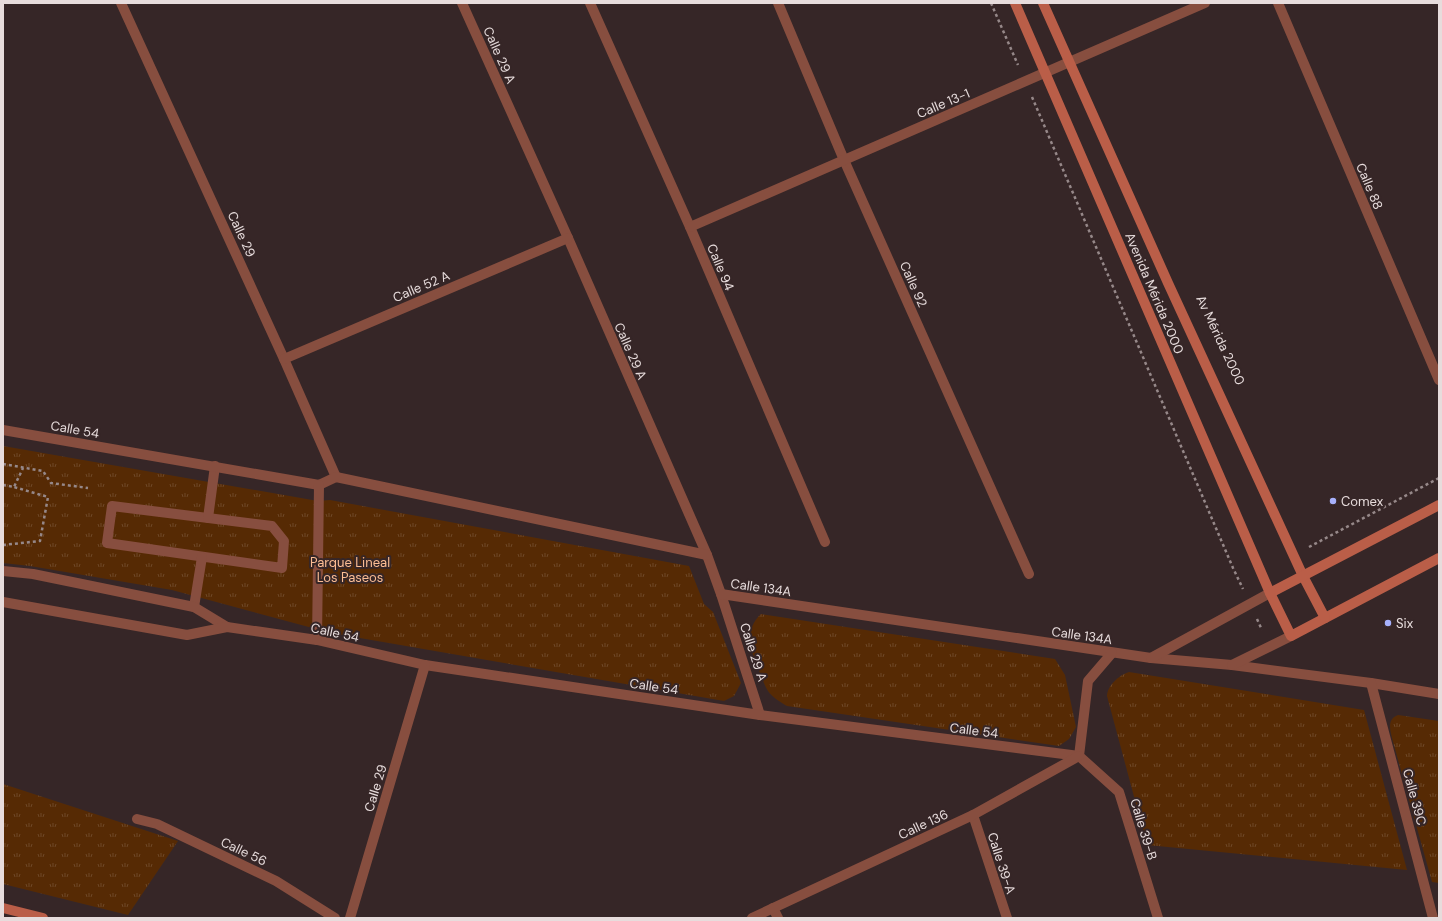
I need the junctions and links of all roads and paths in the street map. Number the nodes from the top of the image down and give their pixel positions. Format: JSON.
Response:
{"nodes":[{"id":1,"x":122,"y":3,"type":"edge"},
{"id":2,"x":462,"y":3,"type":"edge"},
{"id":3,"x":590,"y":3,"type":"edge"},
{"id":4,"x":778,"y":3,"type":"edge"},
{"id":5,"x":1015,"y":3,"type":"edge"},
{"id":6,"x":1043,"y":3,"type":"edge"},
{"id":7,"x":1205,"y":3,"type":"edge"},
{"id":8,"x":1278,"y":3,"type":"edge"},
{"id":9,"x":1070,"y":62,"type":"junction"},
{"id":10,"x":1046,"y":72,"type":"junction"},
{"id":11,"x":844,"y":160,"type":"junction"},
{"id":12,"x":690,"y":227,"type":"junction"},
{"id":13,"x":568,"y":238,"type":"junction"},
{"id":14,"x":284,"y":359,"type":"junction"},
{"id":15,"x":1439,"y":380,"type":"edge"},
{"id":16,"x":3,"y":430,"type":"edge"},
{"id":17,"x":3,"y":464,"type":"edge"},
{"id":18,"x":214,"y":466,"type":"junction"},
{"id":19,"x":23,"y":468,"type":"junction"},
{"id":20,"x":336,"y":477,"type":"junction"},
{"id":21,"x":1439,"y":478,"type":"edge"},
{"id":22,"x":3,"y":485,"type":"edge"},
{"id":23,"x":318,"y":485,"type":"junction"},
{"id":24,"x":14,"y":488,"type":"junction"},
{"id":25,"x":88,"y":488,"type":"dead end"},
{"id":26,"x":1439,"y":505,"type":"edge"},
{"id":27,"x":208,"y":518,"type":"junction"},
{"id":28,"x":825,"y":542,"type":"dead end"},
{"id":29,"x":3,"y":545,"type":"edge"},
{"id":30,"x":1306,"y":549,"type":"dead end"},
{"id":31,"x":706,"y":555,"type":"junction"},
{"id":32,"x":202,"y":557,"type":"junction"},
{"id":33,"x":1439,"y":558,"type":"edge"},
{"id":34,"x":3,"y":571,"type":"edge"},
{"id":35,"x":1029,"y":574,"type":"dead end"},
{"id":36,"x":1303,"y":576,"type":"junction"},
{"id":37,"x":1270,"y":593,"type":"junction"},
{"id":38,"x":721,"y":594,"type":"junction"},
{"id":39,"x":3,"y":602,"type":"edge"},
{"id":40,"x":194,"y":607,"type":"junction"},
{"id":41,"x":1325,"y":618,"type":"junction"},
{"id":42,"x":226,"y":627,"type":"junction"},
{"id":43,"x":1291,"y":636,"type":"junction"},
{"id":44,"x":317,"y":640,"type":"junction"},
{"id":45,"x":1112,"y":652,"type":"junction"},
{"id":46,"x":1151,"y":658,"type":"junction"},
{"id":47,"x":425,"y":665,"type":"junction"},
{"id":48,"x":1232,"y":665,"type":"junction"},
{"id":49,"x":1371,"y":683,"type":"junction"},
{"id":50,"x":1439,"y":694,"type":"edge"},
{"id":51,"x":760,"y":715,"type":"junction"},
{"id":52,"x":1079,"y":756,"type":"junction"},
{"id":53,"x":973,"y":815,"type":"junction"},
{"id":54,"x":137,"y":819,"type":"dead end"},
{"id":55,"x":3,"y":908,"type":"edge"},
{"id":56,"x":773,"y":908,"type":"junction"},
{"id":57,"x":43,"y":918,"type":"edge"},
{"id":58,"x":335,"y":918,"type":"edge"},
{"id":59,"x":350,"y":918,"type":"edge"},
{"id":60,"x":752,"y":918,"type":"edge"},
{"id":61,"x":778,"y":918,"type":"edge"},
{"id":62,"x":1007,"y":918,"type":"edge"},
{"id":63,"x":1158,"y":918,"type":"edge"},
{"id":64,"x":1433,"y":918,"type":"edge"}],
"edges":[{"from":1,"to":14,"type":"street","name":"Calle 29"},
{"from":2,"to":13,"type":"street","name":"Calle 29 A"},
{"from":3,"to":12,"type":"street","name":"Calle 94"},
{"from":4,"to":11,"type":"street","name":"Calle 92"},
{"from":5,"to":10,"type":"main road","name":"Avenida Mérida 2000"},
{"from":6,"to":9,"type":"main road","name":"Avenida Mérida 2000"},
{"from":7,"to":9,"type":"street","name":"Calle 13-1"},
{"from":8,"to":15,"type":"street","name":"Calle 88"},
{"from":9,"to":10,"type":"street","name":"Calle 13-1"},
{"from":9,"to":36,"type":"main road","name":"Avenida Mérida 2000"},
{"from":10,"to":11,"type":"street","name":"Calle 13-1"},
{"from":10,"to":37,"type":"main road","name":"Avenida Mérida 2000"},
{"from":11,"to":12,"type":"street","name":"Calle 13-1"},
{"from":11,"to":35,"type":"street","name":"Calle 92"},
{"from":12,"to":28,"type":"street","name":"Calle 94"},
{"from":13,"to":14,"type":"street","name":"Calle 52 A"},
{"from":13,"to":31,"type":"street","name":"Calle 29 A"},
{"from":14,"to":20,"type":"street","name":"Calle 29"},
{"from":16,"to":18,"type":"street","name":"Calle 54"},
{"from":17,"to":19,"type":"path"},
{"from":18,"to":23,"type":"street","name":"Calle 54"},
{"from":18,"to":27,"type":"street"},
{"from":19,"to":24,"type":"path"},
{"from":19,"to":25,"type":"path"},
{"from":20,"to":23,"type":"street"},
{"from":20,"to":31,"type":"street"},
{"from":21,"to":30,"type":"path"},
{"from":22,"to":24,"type":"path"},
{"from":23,"to":44,"type":"street"},
{"from":24,"to":29,"type":"path"},
{"from":26,"to":36,"type":"main road"},
{"from":27,"to":32,"type":"street"},
{"from":27,"to":32,"type":"street"},
{"from":31,"to":38,"type":"street","name":"Calle 29 A"},
{"from":32,"to":40,"type":"street"},
{"from":33,"to":41,"type":"main road"},
{"from":34,"to":40,"type":"street","name":"Calle 54"},
{"from":36,"to":37,"type":"main road"},
{"from":36,"to":41,"type":"main road","name":"Avenida Mérida 2000"},
{"from":37,"to":43,"type":"main road","name":"Avenida Mérida 2000"},
{"from":37,"to":46,"type":"street"},
{"from":38,"to":45,"type":"street","name":"Calle 134A"},
{"from":38,"to":51,"type":"street","name":"Calle 29 A"},
{"from":39,"to":42,"type":"street","name":"Calle 54"},
{"from":40,"to":42,"type":"street","name":"Calle 54"},
{"from":41,"to":43,"type":"main road"},
{"from":42,"to":44,"type":"street","name":"Calle 54"},
{"from":43,"to":48,"type":"street"},
{"from":44,"to":47,"type":"street","name":"Calle 54"},
{"from":45,"to":46,"type":"street","name":"Calle 134A"},
{"from":45,"to":52,"type":"street"},
{"from":46,"to":48,"type":"street","name":"Calle 134A"},
{"from":47,"to":51,"type":"street","name":"Calle 54"},
{"from":47,"to":59,"type":"street","name":"Calle 29"},
{"from":48,"to":49,"type":"street","name":"Calle 134A"},
{"from":49,"to":50,"type":"street","name":"Calle 134A"},
{"from":49,"to":64,"type":"street","name":"Calle 39C"},
{"from":51,"to":52,"type":"street","name":"Calle 54"},
{"from":52,"to":53,"type":"street","name":"Calle 136"},
{"from":52,"to":63,"type":"street","name":"Calle 39-B"},
{"from":53,"to":56,"type":"street","name":"Calle 136"},
{"from":53,"to":62,"type":"street","name":"Calle 39-A"},
{"from":54,"to":58,"type":"street","name":"Calle 56"},
{"from":55,"to":57,"type":"main road"},
{"from":56,"to":60,"type":"street"},
{"from":56,"to":61,"type":"street"}]}
